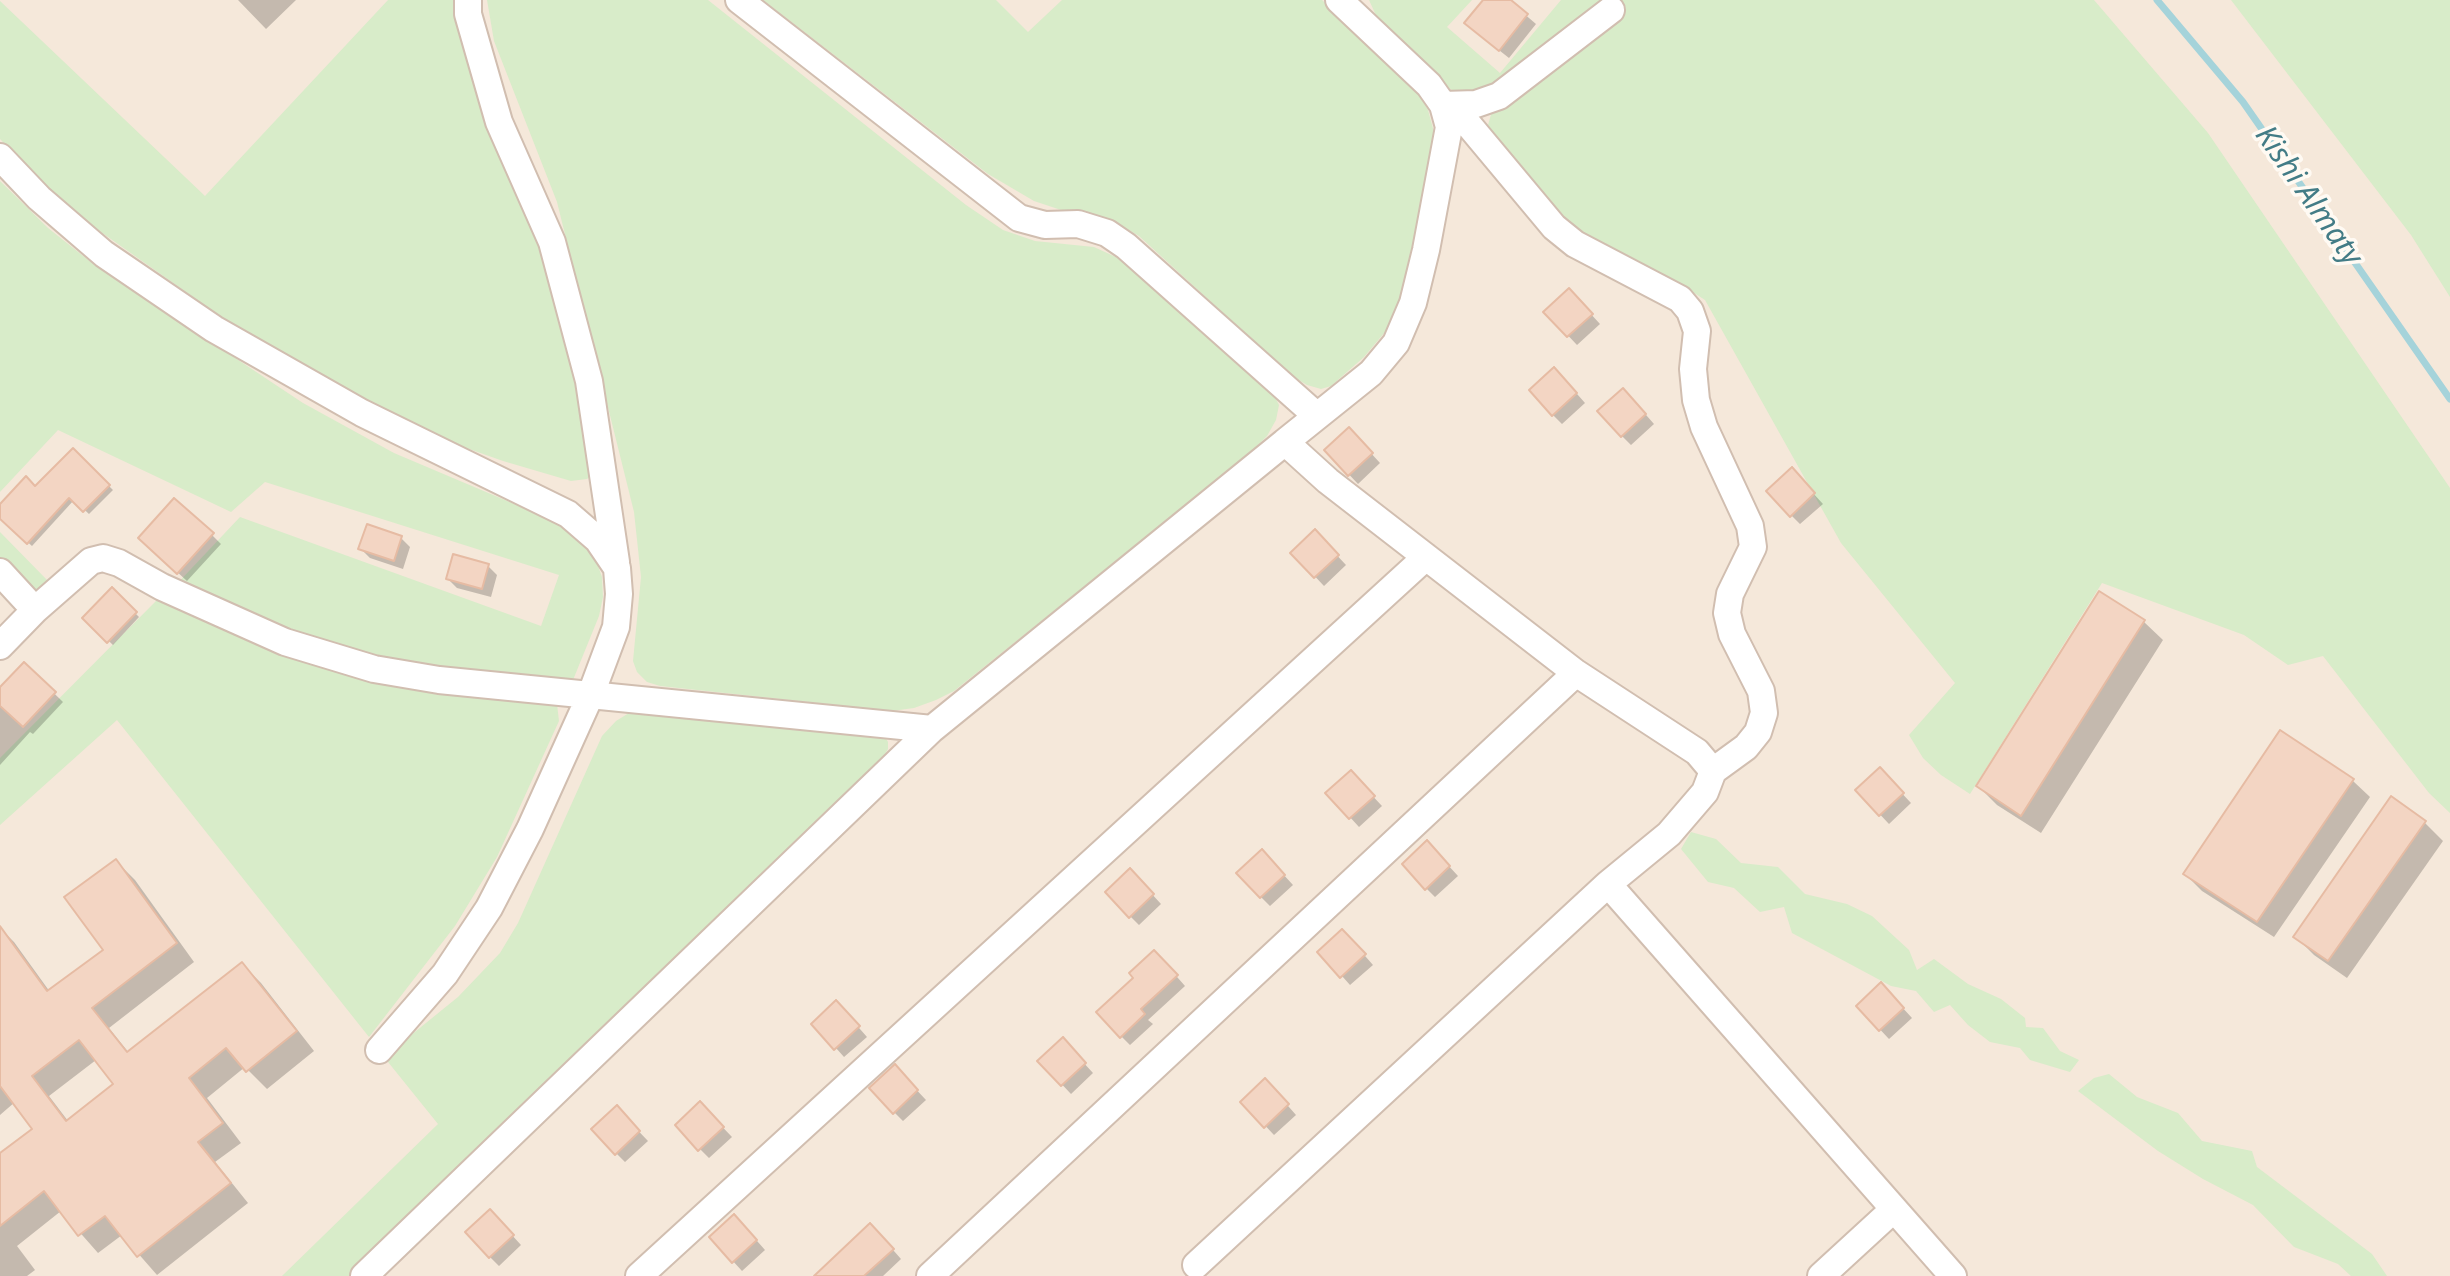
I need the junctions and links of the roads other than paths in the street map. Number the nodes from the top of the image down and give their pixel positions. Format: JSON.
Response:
{"nodes":[{"id":1,"x":468,"y":0,"type":"edge"},
{"id":2,"x":739,"y":0,"type":"edge"},
{"id":3,"x":1347,"y":3,"type":"edge"},
{"id":4,"x":1611,"y":10,"type":"dead end"},
{"id":5,"x":1443,"y":105,"type":"junction"},
{"id":6,"x":0,"y":157,"type":"edge"},
{"id":7,"x":1317,"y":416,"type":"junction"},
{"id":8,"x":1285,"y":442,"type":"junction"},
{"id":9,"x":1426,"y":557,"type":"junction"},
{"id":10,"x":617,"y":568,"type":"junction"},
{"id":11,"x":0,"y":572,"type":"edge"},
{"id":12,"x":35,"y":610,"type":"junction"},
{"id":13,"x":0,"y":646,"type":"edge"},
{"id":14,"x":1576,"y":673,"type":"junction"},
{"id":15,"x":591,"y":694,"type":"junction"},
{"id":16,"x":932,"y":729,"type":"junction"},
{"id":17,"x":1713,"y":771,"type":"junction"},
{"id":18,"x":1608,"y":884,"type":"junction"},
{"id":19,"x":379,"y":1050,"type":"dead end"},
{"id":20,"x":1894,"y":1209,"type":"junction"},
{"id":21,"x":1196,"y":1265,"type":"dead end"},
{"id":22,"x":364,"y":1276,"type":"edge"},
{"id":23,"x":639,"y":1276,"type":"edge"},
{"id":24,"x":930,"y":1276,"type":"edge"},
{"id":25,"x":1821,"y":1276,"type":"edge"},
{"id":26,"x":1953,"y":1276,"type":"edge"}],
"edges":[{"from":1,"to":10,"type":"street"},
{"from":2,"to":7,"type":"street"},
{"from":3,"to":5,"type":"street"},
{"from":4,"to":5,"type":"street"},
{"from":5,"to":7,"type":"street"},
{"from":5,"to":17,"type":"street"},
{"from":6,"to":10,"type":"street"},
{"from":7,"to":8,"type":"street"},
{"from":8,"to":9,"type":"street"},
{"from":8,"to":16,"type":"street"},
{"from":9,"to":14,"type":"street"},
{"from":9,"to":23,"type":"street"},
{"from":10,"to":15,"type":"street"},
{"from":11,"to":12,"type":"street"},
{"from":12,"to":13,"type":"street"},
{"from":12,"to":15,"type":"street"},
{"from":14,"to":17,"type":"street"},
{"from":14,"to":24,"type":"street"},
{"from":15,"to":16,"type":"street"},
{"from":15,"to":19,"type":"street"},
{"from":16,"to":22,"type":"street"},
{"from":17,"to":18,"type":"street"},
{"from":18,"to":20,"type":"street"},
{"from":18,"to":21,"type":"street"},
{"from":20,"to":25,"type":"street"},
{"from":20,"to":26,"type":"street"}]}
